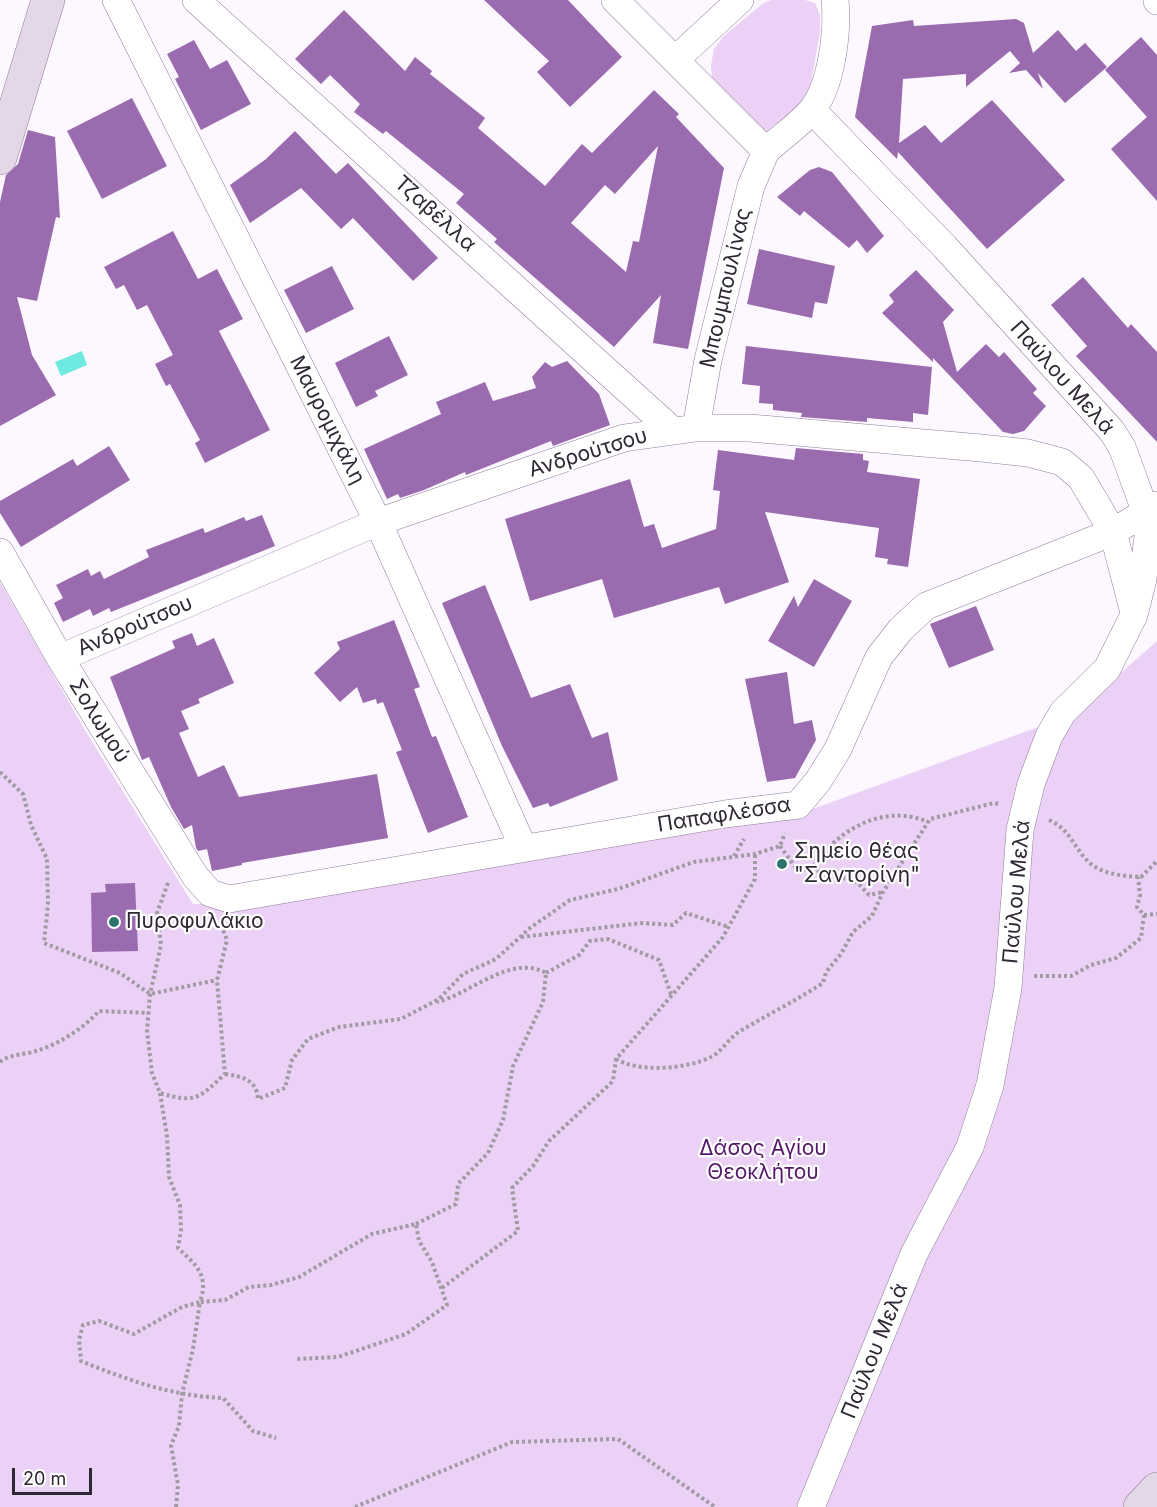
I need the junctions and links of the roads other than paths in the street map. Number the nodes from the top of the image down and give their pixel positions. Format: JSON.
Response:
{"nodes":[{"id":1,"x":48,"y":0,"type":"edge"},
{"id":2,"x":116,"y":0,"type":"edge"},
{"id":3,"x":196,"y":0,"type":"edge"},
{"id":4,"x":615,"y":0,"type":"edge"},
{"id":5,"x":740,"y":0,"type":"edge"},
{"id":6,"x":835,"y":0,"type":"edge"},
{"id":7,"x":675,"y":60,"type":"junction"},
{"id":8,"x":812,"y":110,"type":"junction"},
{"id":9,"x":766,"y":151,"type":"junction"},
{"id":10,"x":0,"y":158,"type":"edge"},
{"id":11,"x":684,"y":429,"type":"junction"},
{"id":12,"x":1151,"y":508,"type":"edge"},
{"id":13,"x":378,"y":522,"type":"junction"},
{"id":14,"x":1113,"y":532,"type":"junction"},
{"id":15,"x":0,"y":552,"type":"edge"},
{"id":16,"x":1134,"y":615,"type":"junction"},
{"id":17,"x":60,"y":658,"type":"junction"},
{"id":18,"x":523,"y":847,"type":"junction"},
{"id":19,"x":205,"y":886,"type":"joint"},
{"id":20,"x":1157,"y":1489,"type":"edge"},
{"id":21,"x":811,"y":1507,"type":"edge"},
{"id":22,"x":1140,"y":1507,"type":"edge"}],
"edges":[{"from":1,"to":10,"type":"street"},
{"from":2,"to":13,"type":"street","name":"Μαυρομιχάλη"},
{"from":3,"to":11,"type":"street","name":"Τζαβέλλα"},
{"from":4,"to":7,"type":"street"},
{"from":5,"to":7,"type":"street"},
{"from":6,"to":8,"type":"street"},
{"from":7,"to":9,"type":"street"},
{"from":8,"to":9,"type":"street"},
{"from":8,"to":12,"type":"street","name":"Παύλου Μελά"},
{"from":9,"to":11,"type":"street","name":"Μπουμπουλίνας"},
{"from":11,"to":13,"type":"street","name":"Ανδρούτσου"},
{"from":11,"to":14,"type":"street","name":"Ανδρούτσου"},
{"from":12,"to":14,"type":"street","name":"Παπαφλέσσα"},
{"from":12,"to":16,"type":"street","name":"Παύλου Μελά"},
{"from":13,"to":17,"type":"street","name":"Ανδρούτσου"},
{"from":13,"to":18,"type":"street","name":"Μαυρομιχάλη"},
{"from":14,"to":16,"type":"street","name":"Ανδρούτσου"},
{"from":14,"to":18,"type":"street","name":"Παπαφλέσσα"},
{"from":15,"to":17,"type":"street","name":"Σολωμού"},
{"from":16,"to":21,"type":"street","name":"Παύλου Μελά"},
{"from":17,"to":19,"type":"street","name":"Σολωμού"},
{"from":18,"to":19,"type":"street","name":"Παπαφλέσσα"},
{"from":20,"to":22,"type":"street"}]}
